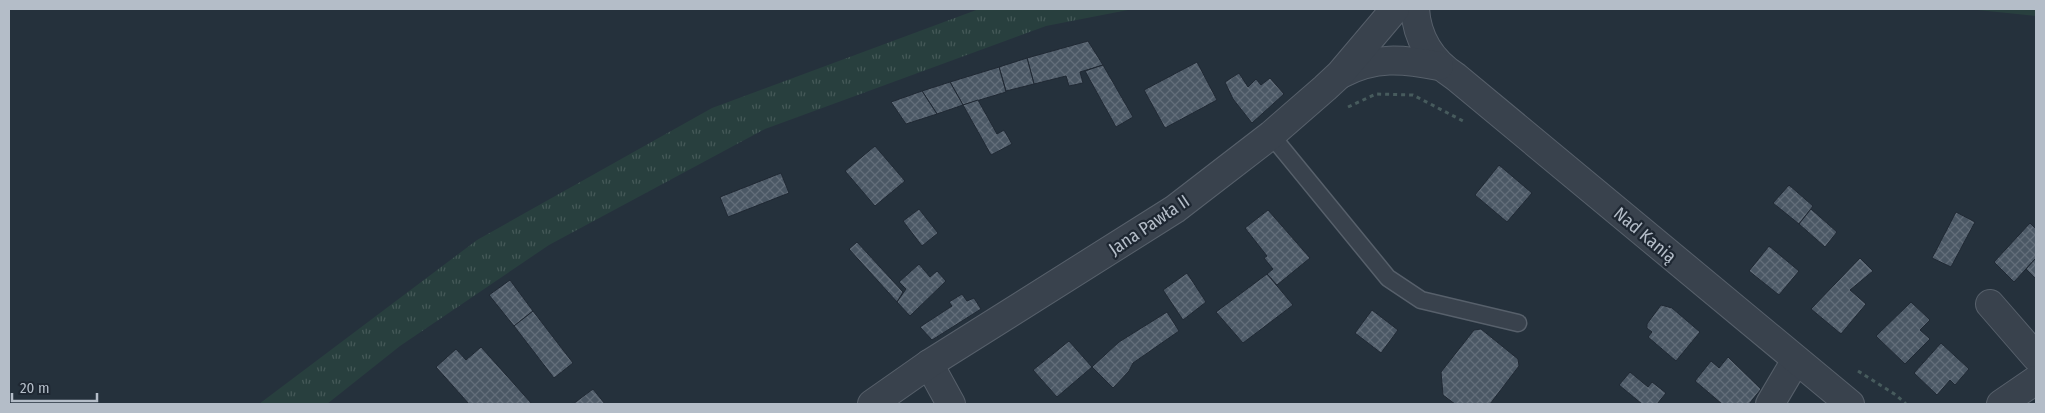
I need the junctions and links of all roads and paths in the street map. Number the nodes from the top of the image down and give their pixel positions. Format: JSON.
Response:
{"nodes":[{"id":1,"x":1396,"y":9,"type":"edge"},
{"id":2,"x":1415,"y":9,"type":"edge"},
{"id":3,"x":1439,"y":66,"type":"junction"},
{"id":4,"x":1340,"y":74,"type":"junction"},
{"id":5,"x":1271,"y":135,"type":"junction"},
{"id":6,"x":1990,"y":304,"type":"dead end"},
{"id":7,"x":1518,"y":323,"type":"dead end"},
{"id":8,"x":2036,"y":358,"type":"edge"},
{"id":9,"x":1796,"y":360,"type":"junction"},
{"id":10,"x":929,"y":364,"type":"junction"},
{"id":11,"x":2036,"y":380,"type":"edge"},
{"id":12,"x":872,"y":404,"type":"edge"},
{"id":13,"x":951,"y":404,"type":"edge"},
{"id":14,"x":1770,"y":404,"type":"edge"},
{"id":15,"x":1850,"y":404,"type":"edge"},
{"id":16,"x":2001,"y":404,"type":"edge"}],
"edges":[{"from":1,"to":4,"type":"street","name":"Jana Pawła II"},
{"from":2,"to":3,"type":"street","name":"Nad Kanią"},
{"from":3,"to":4,"type":"street","name":"Nad Kanią"},
{"from":3,"to":9,"type":"street","name":"Nad Kanią"},
{"from":4,"to":5,"type":"street","name":"Jana Pawła II"},
{"from":5,"to":7,"type":"lane"},
{"from":5,"to":10,"type":"street","name":"Jana Pawła II"},
{"from":6,"to":8,"type":"street"},
{"from":9,"to":14,"type":"street"},
{"from":9,"to":15,"type":"street","name":"Nad Kanią"},
{"from":10,"to":12,"type":"street","name":"Jana Pawła II"},
{"from":10,"to":13,"type":"street"},
{"from":11,"to":16,"type":"street"}]}
